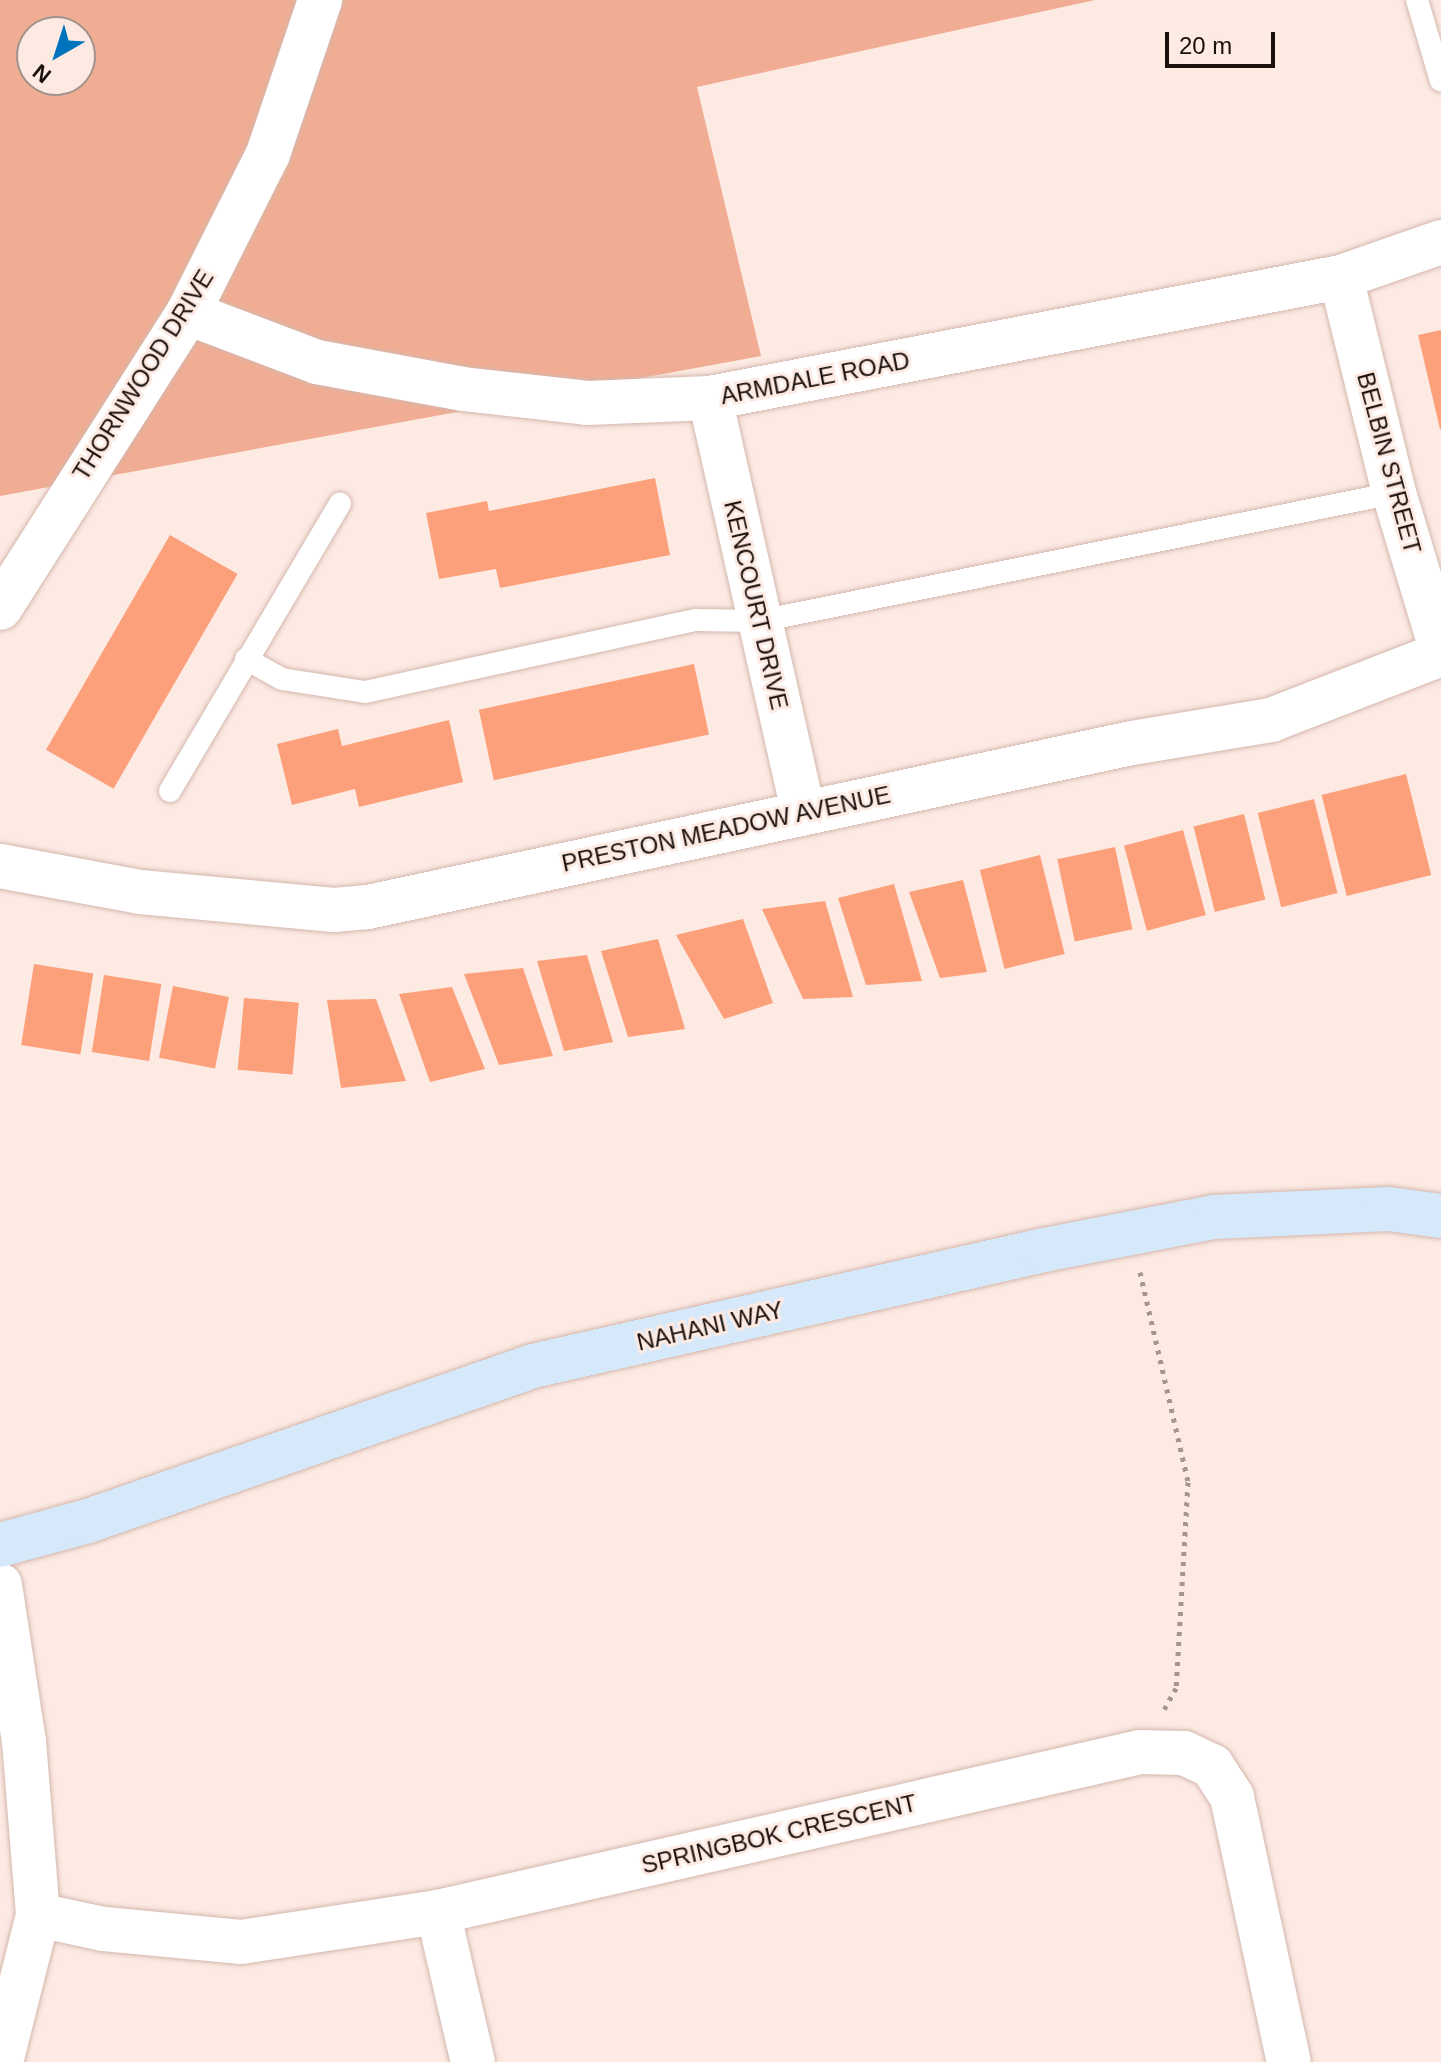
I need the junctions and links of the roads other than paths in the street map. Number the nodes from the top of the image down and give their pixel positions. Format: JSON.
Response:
{"nodes":[{"id":1,"x":320,"y":0,"type":"edge"},
{"id":2,"x":1417,"y":0,"type":"edge"},
{"id":3,"x":1441,"y":81,"type":"edge"},
{"id":4,"x":1441,"y":242,"type":"edge"},
{"id":5,"x":1341,"y":277,"type":"junction"},
{"id":6,"x":188,"y":313,"type":"junction"},
{"id":7,"x":710,"y":398,"type":"junction"},
{"id":8,"x":1394,"y":493,"type":"junction"},
{"id":9,"x":340,"y":504,"type":"dead end"},
{"id":10,"x":0,"y":608,"type":"edge"},
{"id":11,"x":760,"y":621,"type":"junction"},
{"id":12,"x":1441,"y":651,"type":"edge"},
{"id":13,"x":246,"y":659,"type":"junction"},
{"id":14,"x":170,"y":791,"type":"dead end"},
{"id":15,"x":803,"y":812,"type":"junction"},
{"id":16,"x":0,"y":866,"type":"edge"},
{"id":17,"x":1441,"y":1216,"type":"edge"},
{"id":18,"x":0,"y":1545,"type":"edge"},
{"id":19,"x":0,"y":1585,"type":"edge"},
{"id":20,"x":438,"y":1912,"type":"junction"},
{"id":21,"x":38,"y":1915,"type":"junction"},
{"id":22,"x":1,"y":2062,"type":"edge"},
{"id":23,"x":473,"y":2062,"type":"edge"},
{"id":24,"x":1289,"y":2062,"type":"edge"}],
"edges":[{"from":1,"to":6,"type":"street","name":"THORNWOOD DRIVE"},
{"from":2,"to":3,"type":"lane"},
{"from":4,"to":5,"type":"street","name":"ARMDALE ROAD"},
{"from":5,"to":7,"type":"street","name":"ARMDALE ROAD"},
{"from":5,"to":8,"type":"street","name":"BELBIN STREET"},
{"from":6,"to":7,"type":"street","name":"ARMDALE ROAD"},
{"from":6,"to":10,"type":"street","name":"THORNWOOD DRIVE"},
{"from":7,"to":11,"type":"street","name":"KENCOURT DRIVE"},
{"from":8,"to":11,"type":"lane"},
{"from":8,"to":12,"type":"street","name":"BELBIN STREET"},
{"from":9,"to":13,"type":"lane"},
{"from":11,"to":13,"type":"lane"},
{"from":11,"to":15,"type":"street","name":"KENCOURT DRIVE"},
{"from":12,"to":15,"type":"street","name":"PRESTON MEADOW AVENUE"},
{"from":13,"to":14,"type":"lane"},
{"from":15,"to":16,"type":"street","name":"PRESTON MEADOW AVENUE"},
{"from":17,"to":18,"type":"street","name":"NAHANI WAY"},
{"from":19,"to":21,"type":"street"},
{"from":20,"to":21,"type":"street","name":"SPRINGBOK CRESCENT"},
{"from":20,"to":23,"type":"street"},
{"from":20,"to":24,"type":"street","name":"SPRINGBOK CRESCENT"},
{"from":21,"to":22,"type":"street"}]}
